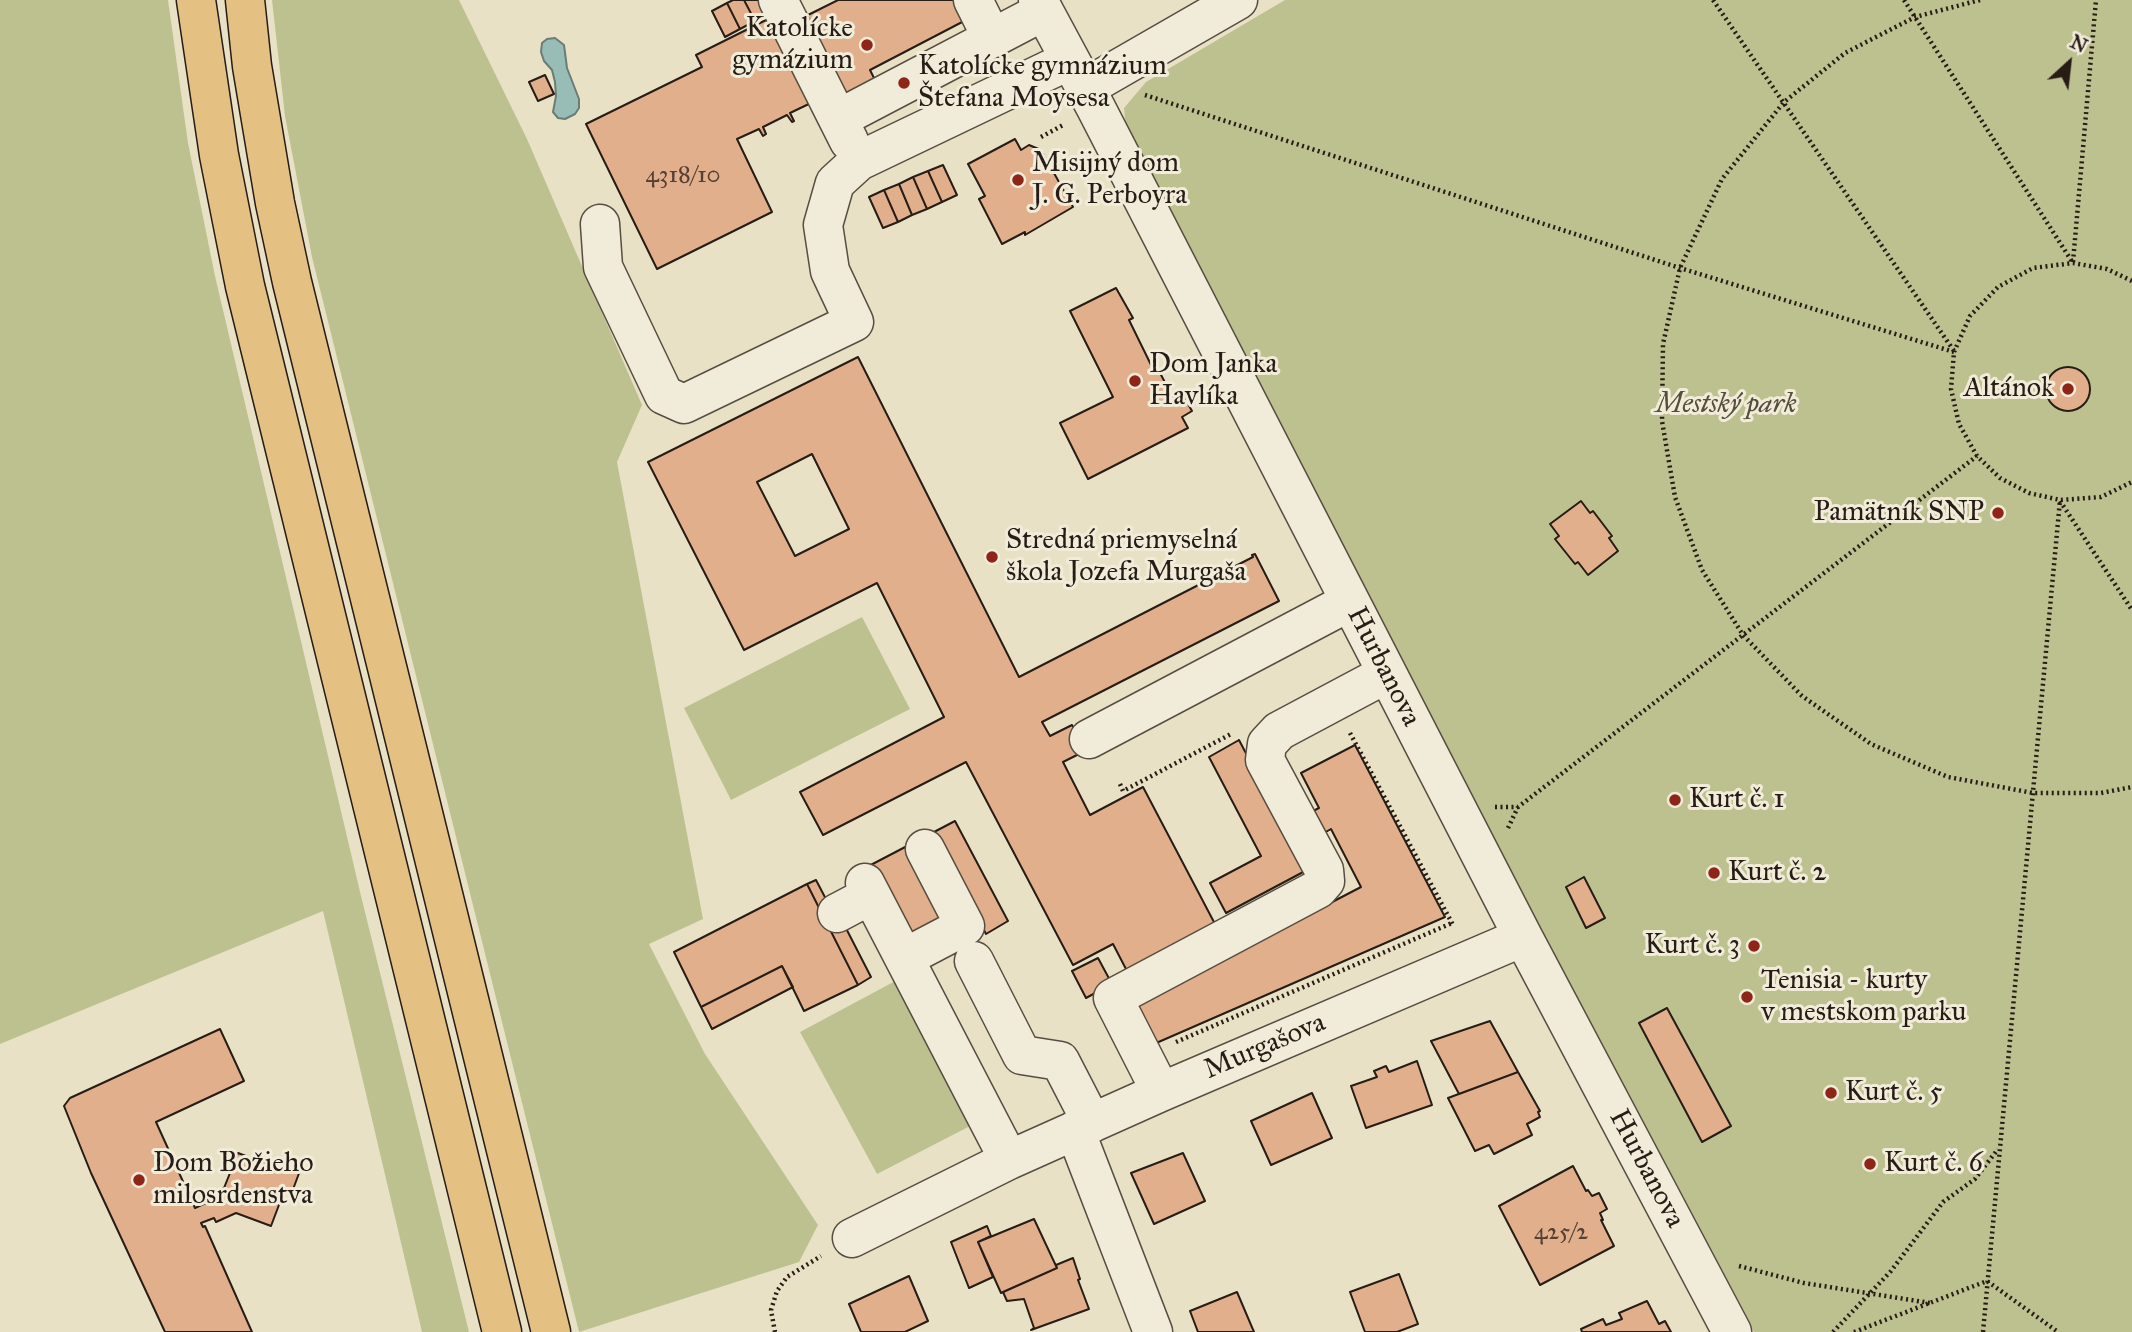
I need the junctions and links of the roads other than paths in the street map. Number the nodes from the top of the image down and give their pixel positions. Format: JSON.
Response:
{"nodes":[{"id":1,"x":196,"y":0,"type":"edge"},
{"id":2,"x":245,"y":0,"type":"edge"},
{"id":3,"x":778,"y":0,"type":"edge"},
{"id":4,"x":973,"y":0,"type":"edge"},
{"id":5,"x":1238,"y":0,"type":"edge"},
{"id":6,"x":1041,"y":6,"type":"edge"},
{"id":7,"x":992,"y":38,"type":"junction"},
{"id":8,"x":1078,"y":74,"type":"junction"},
{"id":9,"x":838,"y":119,"type":"junction"},
{"id":10,"x":859,"y":161,"type":"junction"},
{"id":11,"x":600,"y":224,"type":"dead end"},
{"id":12,"x":1349,"y":601,"type":"junction"},
{"id":13,"x":1386,"y":674,"type":"junction"},
{"id":14,"x":1089,"y":739,"type":"dead end"},
{"id":15,"x":925,"y":849,"type":"dead end"},
{"id":16,"x":837,"y":913,"type":"dead end"},
{"id":17,"x":1523,"y":937,"type":"junction"},
{"id":18,"x":904,"y":958,"type":"junction"},
{"id":19,"x":974,"y":961,"type":"dead end"},
{"id":20,"x":1161,"y":1092,"type":"junction"},
{"id":21,"x":1084,"y":1126,"type":"junction"},
{"id":22,"x":1009,"y":1160,"type":"junction"},
{"id":23,"x":852,"y":1238,"type":"road end"},
{"id":24,"x":502,"y":1332,"type":"edge"},
{"id":25,"x":551,"y":1332,"type":"edge"},
{"id":26,"x":1153,"y":1332,"type":"edge"},
{"id":27,"x":1732,"y":1332,"type":"edge"}],
"edges":[{"from":1,"to":24,"type":"highway"},
{"from":2,"to":25,"type":"highway"},
{"from":3,"to":9,"type":"street"},
{"from":4,"to":7,"type":"street"},
{"from":5,"to":8,"type":"street"},
{"from":6,"to":7,"type":"street"},
{"from":6,"to":8,"type":"street","name":"Hurbanova"},
{"from":7,"to":9,"type":"street"},
{"from":8,"to":10,"type":"street"},
{"from":8,"to":12,"type":"street","name":"Hurbanova"},
{"from":9,"to":10,"type":"street"},
{"from":10,"to":11,"type":"street"},
{"from":12,"to":13,"type":"street","name":"Hurbanova"},
{"from":12,"to":14,"type":"street"},
{"from":13,"to":17,"type":"street","name":"Hurbanova"},
{"from":13,"to":20,"type":"street"},
{"from":15,"to":18,"type":"street"},
{"from":16,"to":18,"type":"street"},
{"from":17,"to":20,"type":"street","name":"Murgašova"},
{"from":17,"to":27,"type":"street","name":"Hurbanova"},
{"from":18,"to":22,"type":"street"},
{"from":19,"to":21,"type":"street"},
{"from":20,"to":21,"type":"street","name":"Murgašova"},
{"from":21,"to":22,"type":"street","name":"Murgašova"},
{"from":21,"to":26,"type":"street"},
{"from":22,"to":23,"type":"street","name":"Murgašova"}]}
